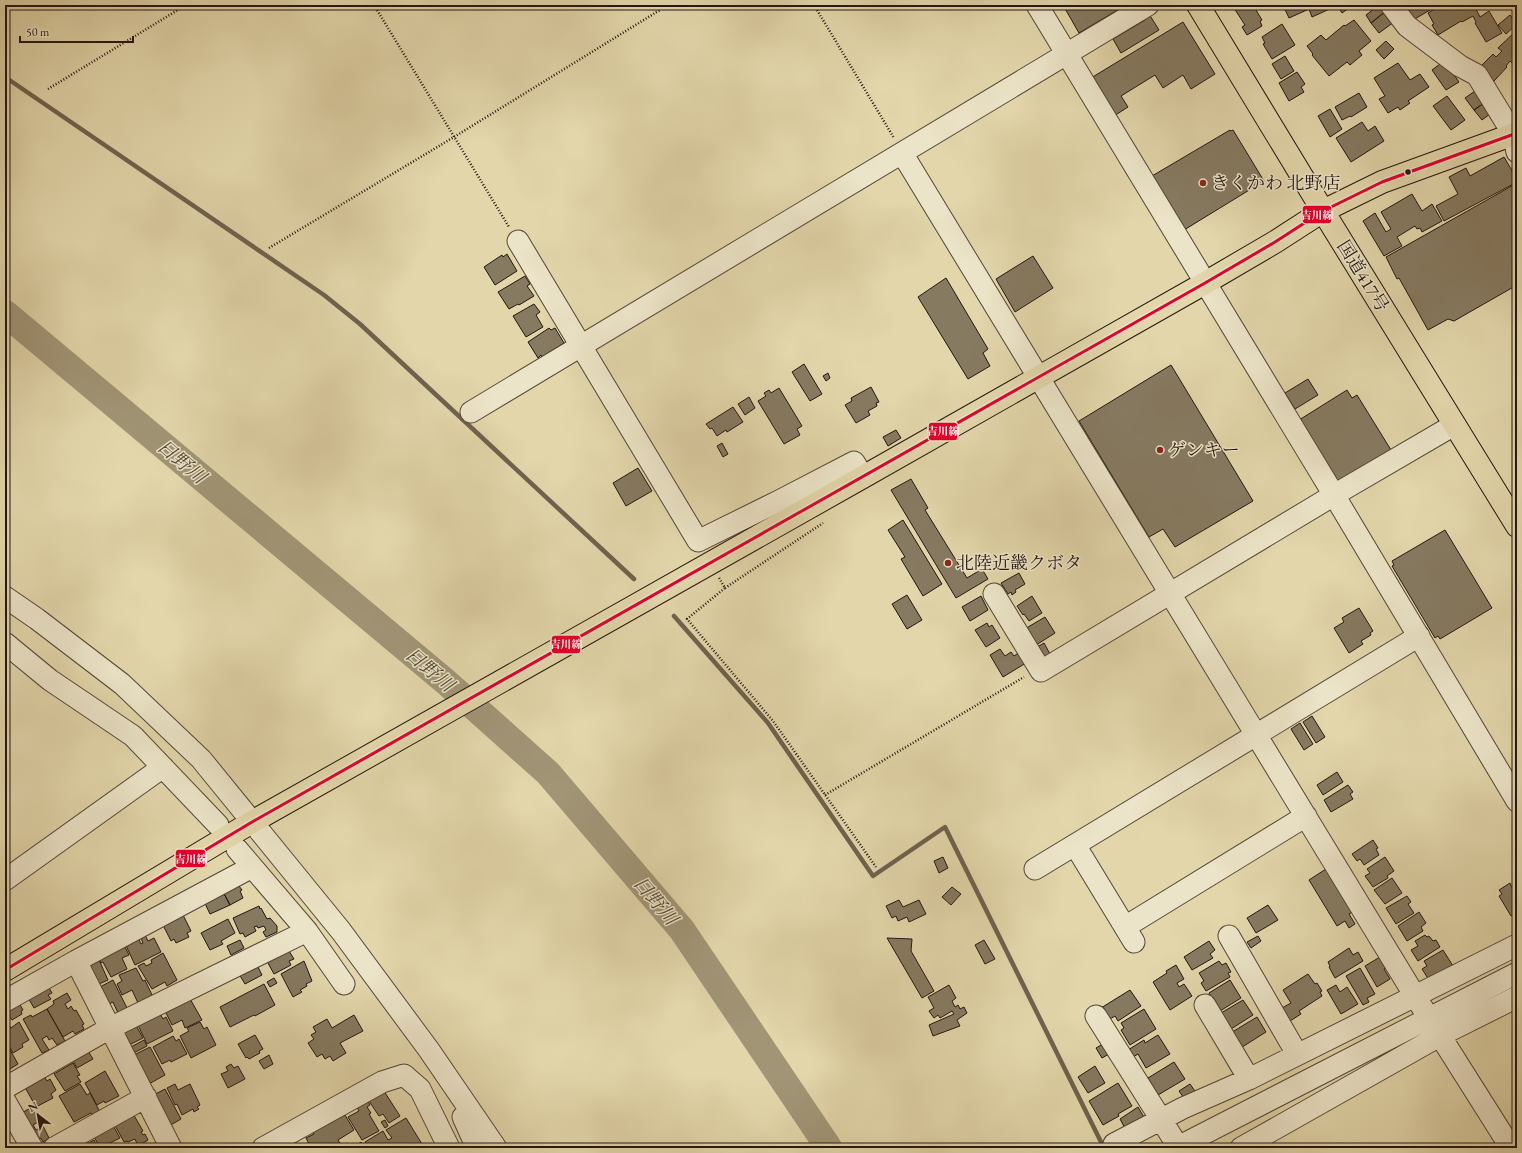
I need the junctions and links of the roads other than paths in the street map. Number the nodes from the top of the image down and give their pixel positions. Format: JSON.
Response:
{"nodes":[{"id":1,"x":1037,"y":5,"type":"edge"},
{"id":2,"x":1148,"y":5,"type":"edge"},
{"id":3,"x":1391,"y":5,"type":"edge"},
{"id":4,"x":1204,"y":7,"type":"edge"},
{"id":5,"x":1067,"y":54,"type":"junction"},
{"id":6,"x":1516,"y":140,"type":"edge"},
{"id":7,"x":902,"y":153,"type":"junction"},
{"id":8,"x":1323,"y":211,"type":"junction"},
{"id":9,"x":518,"y":242,"type":"road end"},
{"id":10,"x":1205,"y":283,"type":"junction"},
{"id":11,"x":581,"y":346,"type":"junction"},
{"id":12,"x":1039,"y":377,"type":"junction"},
{"id":13,"x":471,"y":412,"type":"dead end"},
{"id":14,"x":1454,"y":425,"type":"junction"},
{"id":15,"x":863,"y":477,"type":"junction"},
{"id":16,"x":1334,"y":495,"type":"junction"},
{"id":17,"x":1517,"y":526,"type":"edge"},
{"id":18,"x":1171,"y":593,"type":"junction"},
{"id":19,"x":994,"y":594,"type":"dead end"},
{"id":20,"x":5,"y":597,"type":"edge"},
{"id":21,"x":1419,"y":636,"type":"junction"},
{"id":22,"x":5,"y":644,"type":"edge"},
{"id":23,"x":1257,"y":734,"type":"junction"},
{"id":24,"x":163,"y":767,"type":"junction"},
{"id":25,"x":1517,"y":801,"type":"edge"},
{"id":26,"x":1306,"y":816,"type":"junction"},
{"id":27,"x":257,"y":819,"type":"junction"},
{"id":28,"x":218,"y":825,"type":"dead end"},
{"id":29,"x":1075,"y":845,"type":"junction"},
{"id":30,"x":237,"y":849,"type":"dead end"},
{"id":31,"x":252,"y":867,"type":"junction"},
{"id":32,"x":1035,"y":869,"type":"dead end"},
{"id":33,"x":5,"y":880,"type":"edge"},
{"id":34,"x":307,"y":931,"type":"junction"},
{"id":35,"x":1229,"y":936,"type":"dead end"},
{"id":36,"x":1517,"y":945,"type":"edge"},
{"id":37,"x":76,"y":961,"type":"junction"},
{"id":38,"x":5,"y":970,"type":"edge"},
{"id":39,"x":1517,"y":974,"type":"edge"},
{"id":40,"x":344,"y":984,"type":"dead end"},
{"id":41,"x":1415,"y":996,"type":"junction"},
{"id":42,"x":1517,"y":997,"type":"edge"},
{"id":43,"x":5,"y":1001,"type":"edge"},
{"id":44,"x":1205,"y":1005,"type":"dead end"},
{"id":45,"x":1096,"y":1016,"type":"dead end"},
{"id":46,"x":1435,"y":1027,"type":"junction"},
{"id":47,"x":110,"y":1028,"type":"junction"},
{"id":48,"x":1297,"y":1054,"type":"junction"},
{"id":49,"x":1249,"y":1079,"type":"junction"},
{"id":50,"x":5,"y":1088,"type":"edge"},
{"id":51,"x":459,"y":1093,"type":"junction"},
{"id":52,"x":146,"y":1097,"type":"junction"},
{"id":53,"x":5,"y":1101,"type":"edge"},
{"id":54,"x":1161,"y":1119,"type":"junction"},
{"id":55,"x":1114,"y":1144,"type":"dead end"},
{"id":56,"x":168,"y":1147,"type":"edge"},
{"id":57,"x":32,"y":1148,"type":"edge"},
{"id":58,"x":54,"y":1148,"type":"edge"},
{"id":59,"x":263,"y":1148,"type":"edge"},
{"id":60,"x":449,"y":1148,"type":"edge"},
{"id":61,"x":477,"y":1148,"type":"edge"},
{"id":62,"x":496,"y":1148,"type":"edge"},
{"id":63,"x":1178,"y":1148,"type":"edge"},
{"id":64,"x":1241,"y":1148,"type":"edge"},
{"id":65,"x":1511,"y":1148,"type":"edge"}],
"edges":[{"from":1,"to":5,"type":"street"},
{"from":2,"to":5,"type":"street"},
{"from":3,"to":6,"type":"street"},
{"from":4,"to":8,"type":"main road","name":"国道417号"},
{"from":5,"to":7,"type":"street"},
{"from":5,"to":10,"type":"street"},
{"from":6,"to":8,"type":"main road"},
{"from":7,"to":11,"type":"street"},
{"from":7,"to":12,"type":"street"},
{"from":8,"to":10,"type":"main road"},
{"from":8,"to":14,"type":"main road","name":"国道417号"},
{"from":9,"to":11,"type":"street"},
{"from":10,"to":12,"type":"main road"},
{"from":10,"to":16,"type":"street"},
{"from":11,"to":13,"type":"street"},
{"from":11,"to":15,"type":"street"},
{"from":12,"to":15,"type":"main road"},
{"from":12,"to":18,"type":"street"},
{"from":14,"to":16,"type":"street"},
{"from":14,"to":17,"type":"main road","name":"国道417号"},
{"from":15,"to":27,"type":"main road"},
{"from":16,"to":18,"type":"street"},
{"from":16,"to":21,"type":"street"},
{"from":18,"to":19,"type":"street"},
{"from":18,"to":23,"type":"street"},
{"from":20,"to":27,"type":"street"},
{"from":21,"to":23,"type":"street"},
{"from":21,"to":25,"type":"street"},
{"from":22,"to":24,"type":"street"},
{"from":23,"to":26,"type":"street"},
{"from":23,"to":29,"type":"street"},
{"from":24,"to":28,"type":"street"},
{"from":24,"to":33,"type":"street"},
{"from":26,"to":29,"type":"street"},
{"from":26,"to":41,"type":"street"},
{"from":27,"to":38,"type":"main road"},
{"from":27,"to":51,"type":"street"},
{"from":29,"to":32,"type":"street"},
{"from":30,"to":31,"type":"street"},
{"from":31,"to":34,"type":"street"},
{"from":31,"to":37,"type":"street"},
{"from":34,"to":40,"type":"street"},
{"from":34,"to":47,"type":"street"},
{"from":35,"to":48,"type":"street"},
{"from":36,"to":41,"type":"street"},
{"from":37,"to":43,"type":"street"},
{"from":37,"to":47,"type":"street"},
{"from":39,"to":46,"type":"street"},
{"from":41,"to":46,"type":"street"},
{"from":41,"to":48,"type":"street"},
{"from":42,"to":46,"type":"street"},
{"from":44,"to":49,"type":"street"},
{"from":45,"to":54,"type":"street"},
{"from":46,"to":63,"type":"street"},
{"from":46,"to":64,"type":"street"},
{"from":46,"to":65,"type":"street"},
{"from":47,"to":50,"type":"street"},
{"from":47,"to":52,"type":"street"},
{"from":48,"to":49,"type":"street"},
{"from":49,"to":54,"type":"street"},
{"from":51,"to":61,"type":"street"},
{"from":51,"to":62,"type":"street"},
{"from":52,"to":56,"type":"street"},
{"from":52,"to":58,"type":"street"},
{"from":53,"to":57,"type":"street"},
{"from":54,"to":55,"type":"street"},
{"from":54,"to":63,"type":"street"},
{"from":59,"to":60,"type":"street"}]}
